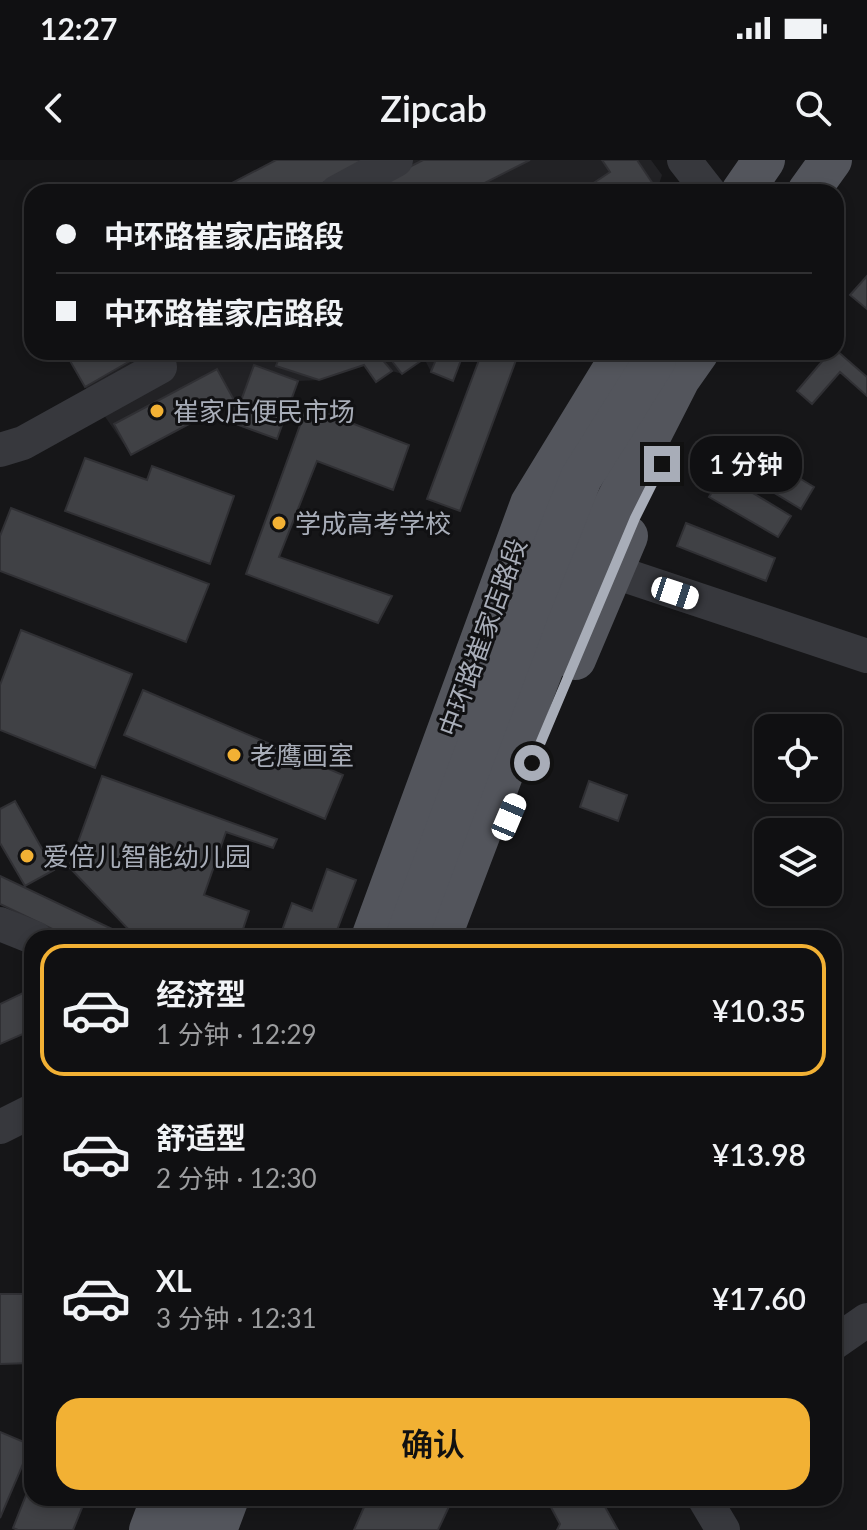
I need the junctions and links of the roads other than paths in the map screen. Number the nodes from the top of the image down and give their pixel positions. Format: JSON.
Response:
{"nodes":[{"id":1,"x":396,"y":160,"type":"edge"},
{"id":2,"x":684,"y":160,"type":"edge"},
{"id":3,"x":764,"y":160,"type":"edge"},
{"id":4,"x":831,"y":160,"type":"edge"},
{"id":5,"x":352,"y":184,"type":"edge"},
{"id":6,"x":703,"y":184,"type":"edge"},
{"id":7,"x":748,"y":184,"type":"edge"},
{"id":8,"x":814,"y":184,"type":"edge"},
{"id":9,"x":157,"y":360,"type":"edge"},
{"id":10,"x":662,"y":360,"type":"edge"},
{"id":11,"x":662,"y":360,"type":"edge"},
{"id":12,"x":663,"y":360,"type":"edge"},
{"id":13,"x":716,"y":360,"type":"edge"},
{"id":14,"x":0,"y":450,"type":"edge"},
{"id":15,"x":612,"y":571,"type":"junction"},
{"id":16,"x":867,"y":656,"type":"edge"},
{"id":17,"x":0,"y":924,"type":"edge"},
{"id":18,"x":375,"y":930,"type":"edge"},
{"id":19,"x":409,"y":930,"type":"edge"},
{"id":20,"x":443,"y":930,"type":"edge"},
{"id":21,"x":464,"y":930,"type":"edge"},
{"id":22,"x":24,"y":934,"type":"edge"},
{"id":23,"x":24,"y":1115,"type":"edge"},
{"id":24,"x":0,"y":1127,"type":"edge"},
{"id":25,"x":867,"y":1320,"type":"edge"},
{"id":26,"x":842,"y":1337,"type":"edge"},
{"id":27,"x":159,"y":1506,"type":"edge"},
{"id":28,"x":192,"y":1506,"type":"edge"},
{"id":29,"x":225,"y":1506,"type":"edge"},
{"id":30,"x":248,"y":1506,"type":"edge"},
{"id":31,"x":709,"y":1506,"type":"edge"},
{"id":32,"x":150,"y":1530,"type":"edge"},
{"id":33,"x":183,"y":1530,"type":"edge"},
{"id":34,"x":216,"y":1530,"type":"edge"},
{"id":35,"x":239,"y":1530,"type":"edge"},
{"id":36,"x":723,"y":1530,"type":"edge"}],
"edges":[{"from":1,"to":5,"type":"street"},
{"from":2,"to":6,"type":"street"},
{"from":3,"to":7,"type":"main road"},
{"from":4,"to":8,"type":"main road"},
{"from":9,"to":14,"type":"street"},
{"from":10,"to":18,"type":"main road","name":"中环路崔家店路段"},
{"from":11,"to":19,"type":"main road","bridge":true},
{"from":12,"to":20,"type":"main road"},
{"from":13,"to":15,"type":"main road"},
{"from":15,"to":16,"type":"street"},
{"from":15,"to":21,"type":"main road"},
{"from":17,"to":22,"type":"street"},
{"from":23,"to":24,"type":"street"},
{"from":25,"to":26,"type":"street"},
{"from":27,"to":32,"type":"main road"},
{"from":28,"to":33,"type":"main road"},
{"from":29,"to":34,"type":"main road"},
{"from":30,"to":35,"type":"main road"},
{"from":31,"to":36,"type":"street"}]}
